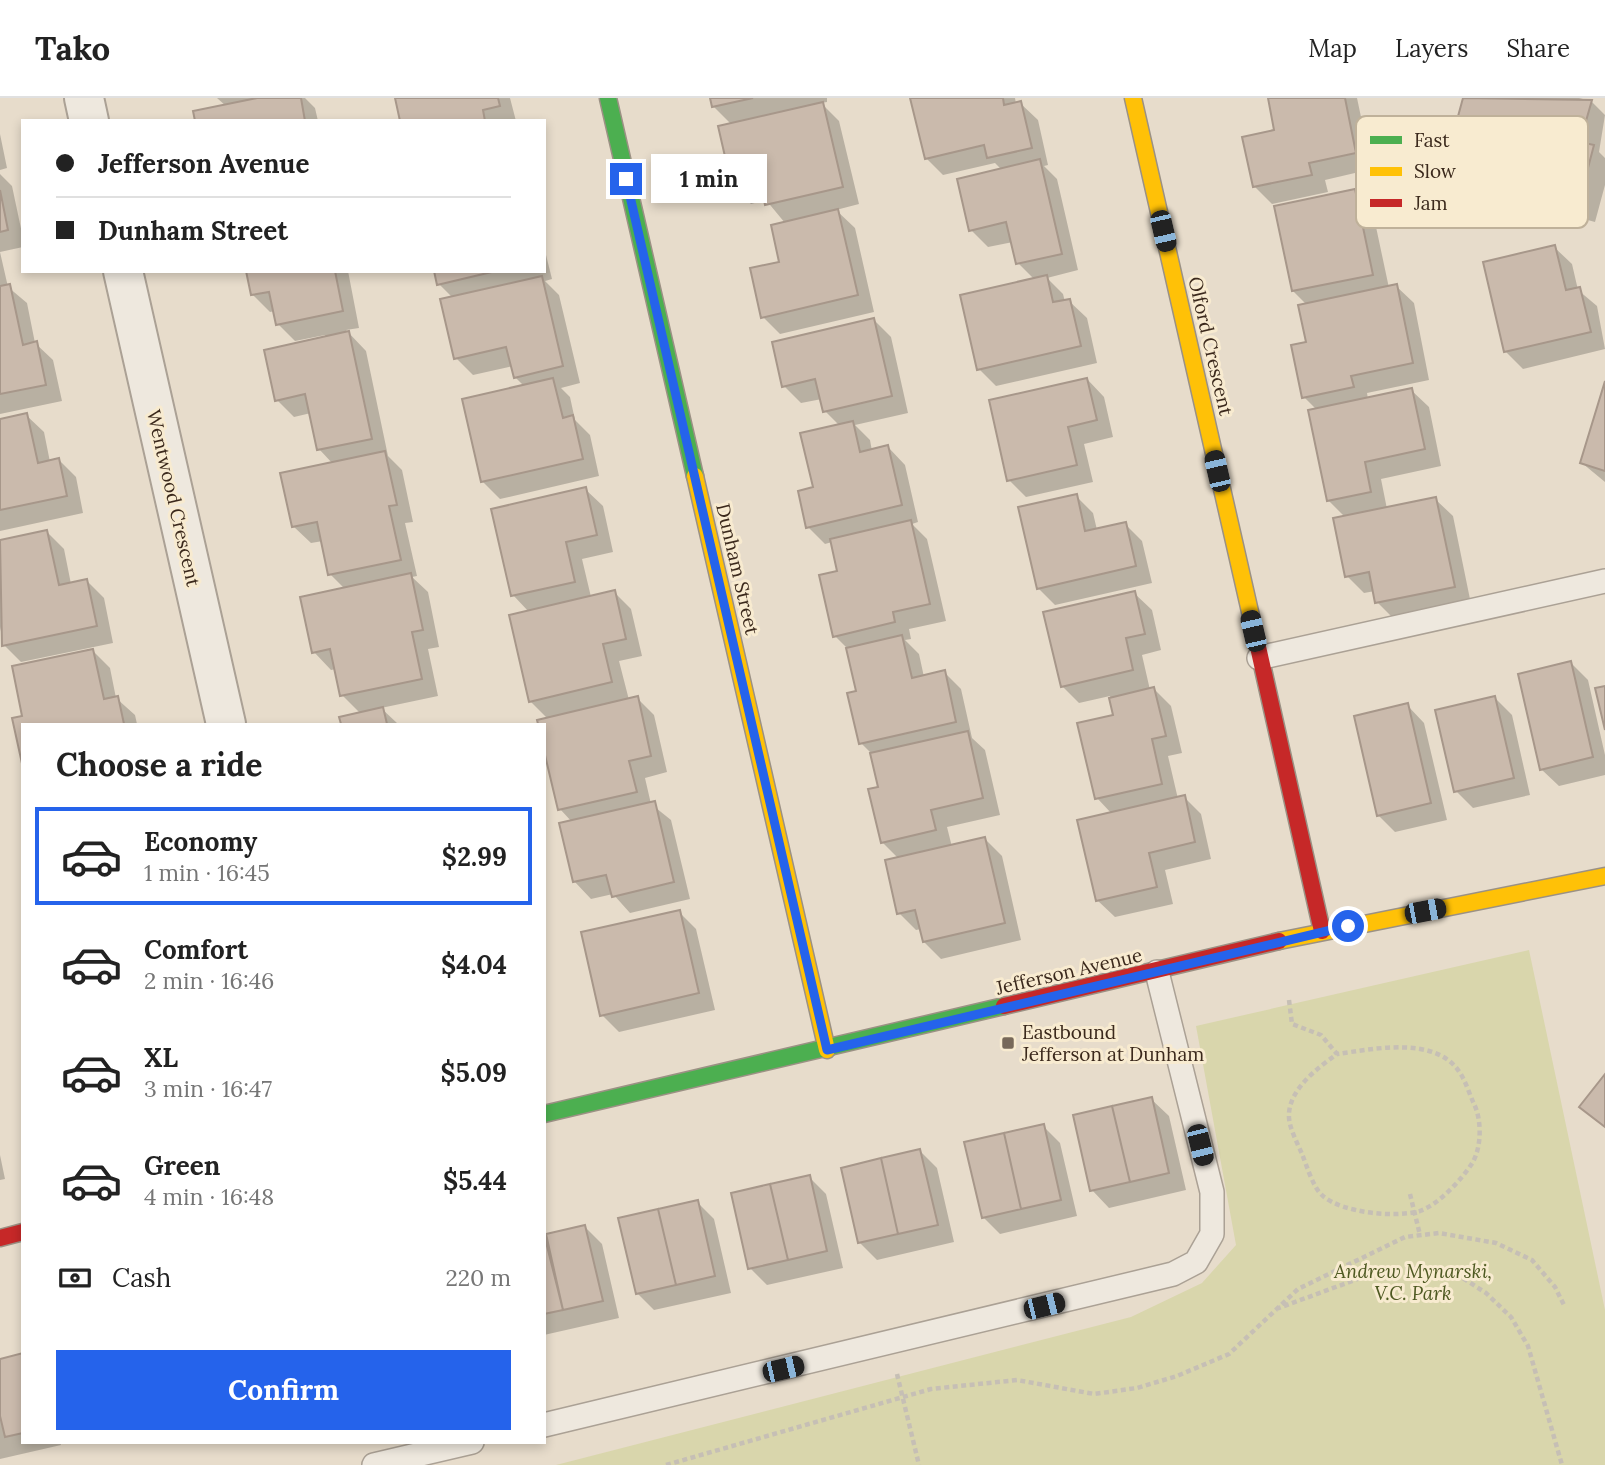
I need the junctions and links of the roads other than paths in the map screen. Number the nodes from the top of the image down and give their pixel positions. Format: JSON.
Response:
{"nodes":[{"id":1,"x":84,"y":98,"type":"edge"},
{"id":2,"x":608,"y":98,"type":"edge"},
{"id":3,"x":1133,"y":98,"type":"edge"},
{"id":4,"x":89,"y":119,"type":"edge"},
{"id":5,"x":123,"y":273,"type":"edge"},
{"id":6,"x":1605,"y":581,"type":"edge"},
{"id":7,"x":1259,"y":658,"type":"junction"},
{"id":8,"x":226,"y":723,"type":"edge"},
{"id":9,"x":1605,"y":876,"type":"edge"},
{"id":10,"x":1322,"y":931,"type":"junction"},
{"id":11,"x":1157,"y":972,"type":"junction"},
{"id":12,"x":827,"y":1050,"type":"junction"},
{"id":13,"x":546,"y":1114,"type":"edge"},
{"id":14,"x":21,"y":1233,"type":"edge"},
{"id":15,"x":0,"y":1238,"type":"edge"},
{"id":16,"x":546,"y":1425,"type":"edge"},
{"id":17,"x":463,"y":1444,"type":"edge"},
{"id":18,"x":374,"y":1465,"type":"edge"}],
"edges":[{"from":1,"to":4,"type":"street"},
{"from":2,"to":12,"type":"street","name":"Dunham Street"},
{"from":3,"to":7,"type":"street","name":"Olford Crescent"},
{"from":5,"to":8,"type":"street","name":"Wentwood Crescent"},
{"from":6,"to":7,"type":"lane"},
{"from":7,"to":10,"type":"street","name":"Olford Crescent"},
{"from":9,"to":10,"type":"street","name":"Jefferson Avenue"},
{"from":10,"to":11,"type":"street","name":"Jefferson Avenue"},
{"from":11,"to":12,"type":"street","name":"Jefferson Avenue"},
{"from":11,"to":16,"type":"lane"},
{"from":12,"to":13,"type":"street","name":"Jefferson Avenue"},
{"from":14,"to":15,"type":"street"},
{"from":17,"to":18,"type":"lane"}]}
